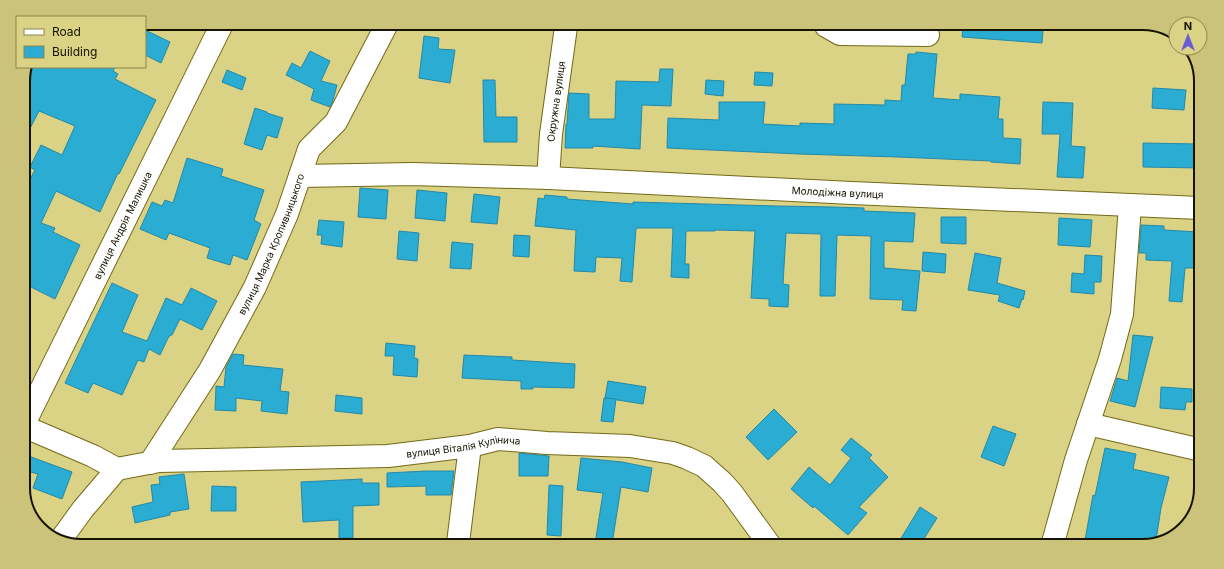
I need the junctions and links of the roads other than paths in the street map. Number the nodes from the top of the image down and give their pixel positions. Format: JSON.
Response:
{"nodes":[{"id":1,"x":219,"y":30,"type":"edge"},
{"id":2,"x":384,"y":30,"type":"edge"},
{"id":3,"x":564,"y":30,"type":"edge"},
{"id":4,"x":833,"y":30,"type":"edge"},
{"id":5,"x":928,"y":35,"type":"dead end"},
{"id":6,"x":300,"y":176,"type":"junction"},
{"id":7,"x":548,"y":178,"type":"junction"},
{"id":8,"x":1130,"y":206,"type":"junction"},
{"id":9,"x":1194,"y":208,"type":"edge"},
{"id":10,"x":30,"y":412,"type":"edge"},
{"id":11,"x":1088,"y":424,"type":"junction"},
{"id":12,"x":30,"y":429,"type":"edge"},
{"id":13,"x":470,"y":446,"type":"junction"},
{"id":14,"x":1194,"y":448,"type":"edge"},
{"id":15,"x":150,"y":463,"type":"junction"},
{"id":16,"x":117,"y":469,"type":"junction"},
{"id":17,"x":64,"y":536,"type":"edge"},
{"id":18,"x":458,"y":539,"type":"edge"},
{"id":19,"x":765,"y":539,"type":"edge"},
{"id":20,"x":1054,"y":539,"type":"edge"}],
"edges":[{"from":1,"to":10,"type":"street","name":"вулиця Андрія Малишка"},
{"from":2,"to":6,"type":"street","name":"вулиця Марка Кропивницького"},
{"from":3,"to":7,"type":"street","name":"Окружна вулиця"},
{"from":4,"to":5,"type":"street"},
{"from":6,"to":7,"type":"street","name":"Молодіжна вулиця"},
{"from":6,"to":15,"type":"street","name":"вулиця Марка Кропивницького"},
{"from":7,"to":8,"type":"street","name":"Молодіжна вулиця"},
{"from":8,"to":9,"type":"street","name":"Молодіжна вулиця"},
{"from":8,"to":11,"type":"street"},
{"from":11,"to":14,"type":"street"},
{"from":11,"to":20,"type":"street"},
{"from":12,"to":16,"type":"street"},
{"from":13,"to":15,"type":"street","name":"вулиця Віталія Кулінича"},
{"from":13,"to":18,"type":"street"},
{"from":13,"to":19,"type":"street","name":"вулиця Віталія Кулінича"},
{"from":15,"to":16,"type":"street","name":"вулиця Віталія Кулінича"},
{"from":16,"to":17,"type":"street"}]}
